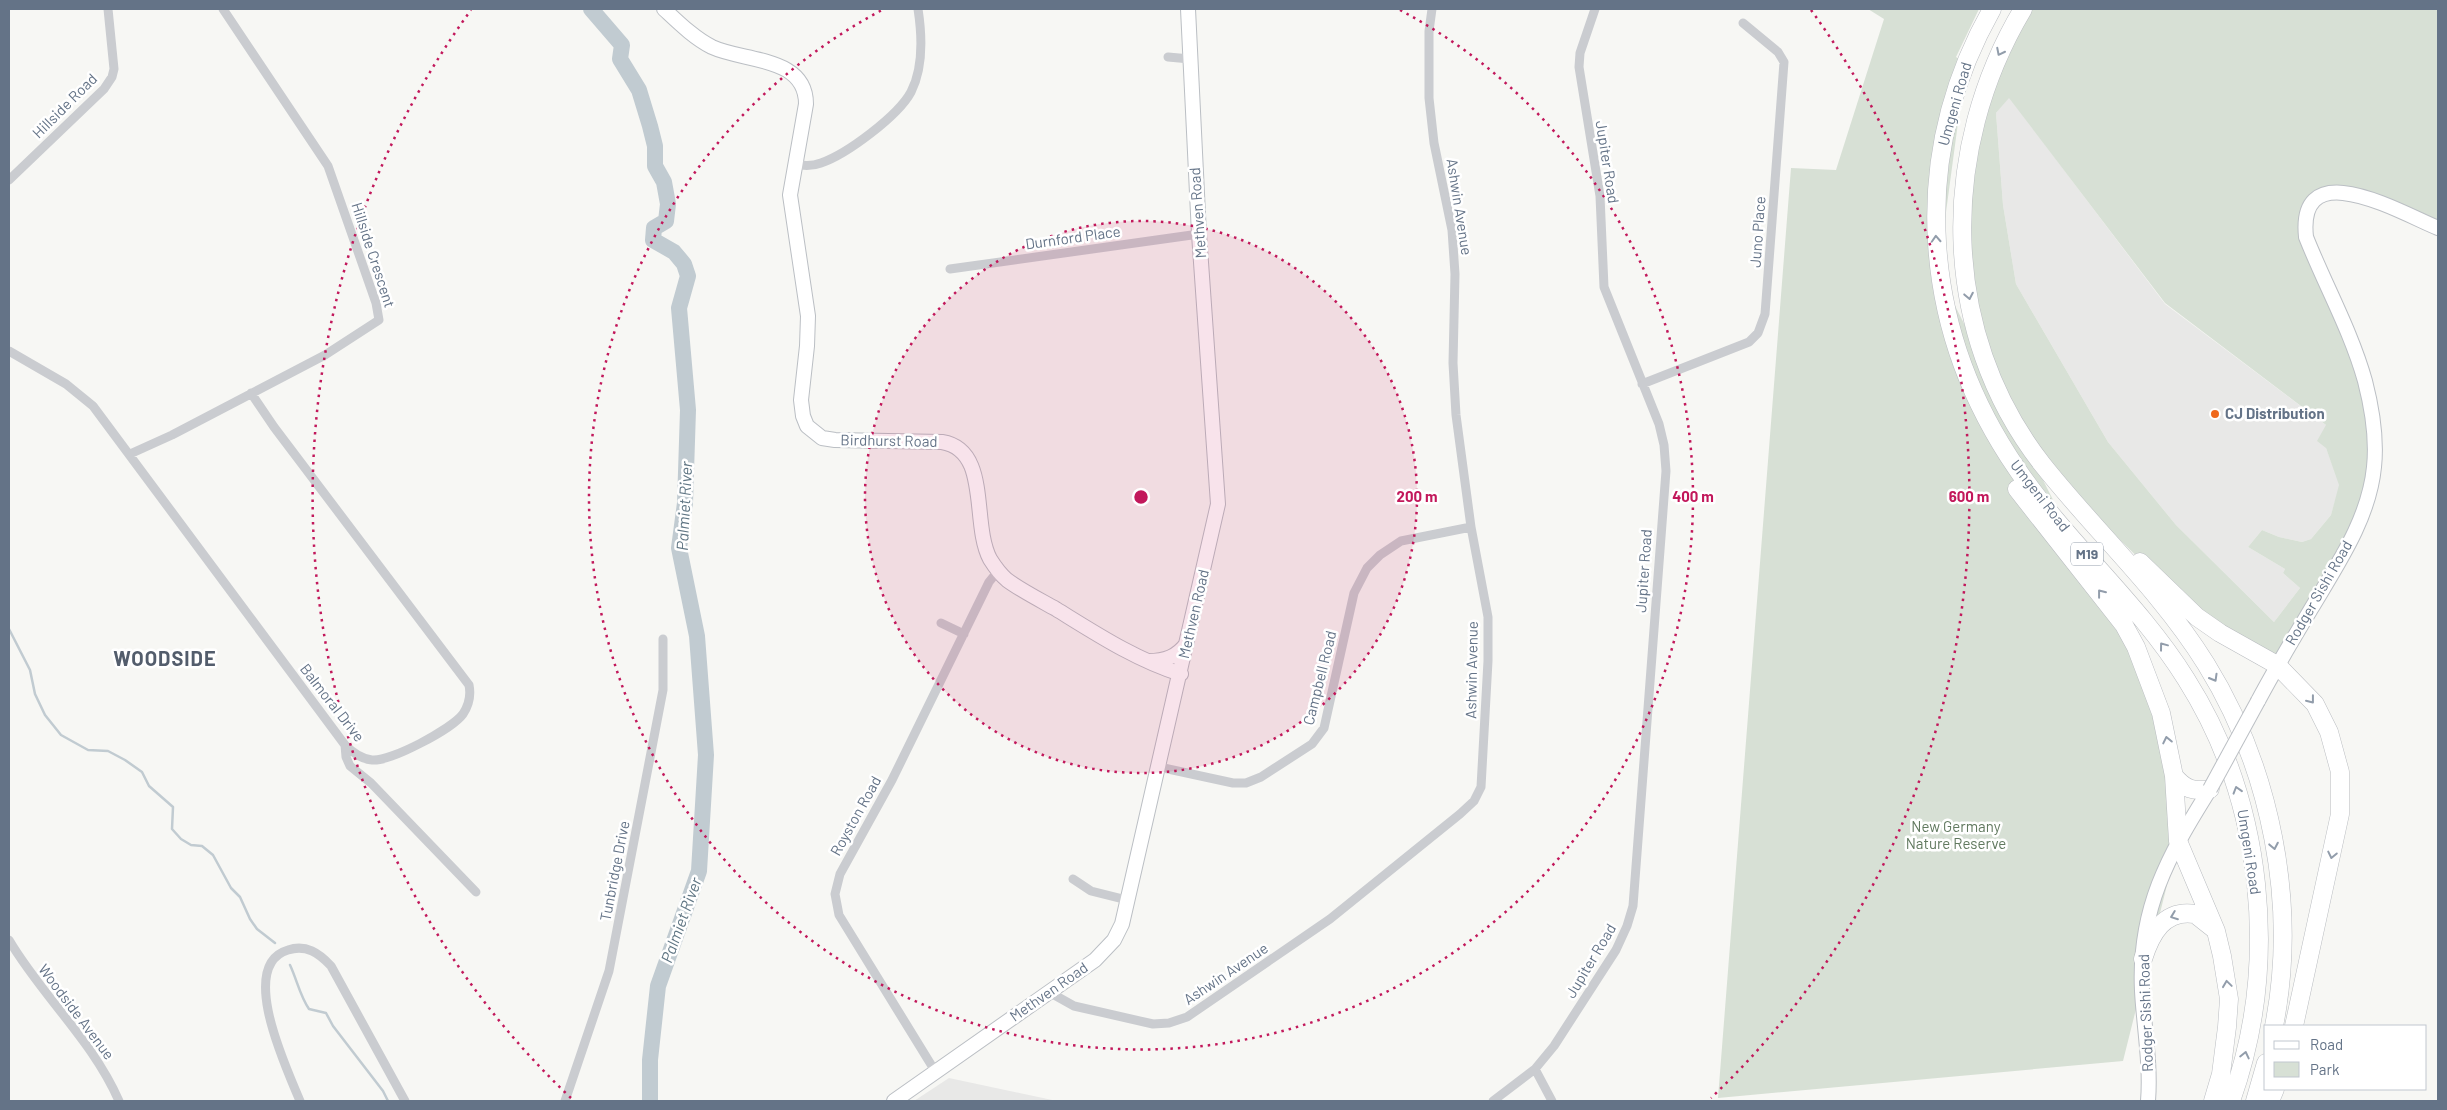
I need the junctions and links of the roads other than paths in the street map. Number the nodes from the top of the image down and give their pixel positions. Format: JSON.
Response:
{"nodes":[{"id":1,"x":108,"y":9,"type":"edge"},
{"id":2,"x":223,"y":9,"type":"edge"},
{"id":3,"x":664,"y":9,"type":"edge"},
{"id":4,"x":918,"y":9,"type":"edge"},
{"id":5,"x":1188,"y":9,"type":"edge"},
{"id":6,"x":1432,"y":9,"type":"edge"},
{"id":7,"x":1595,"y":9,"type":"edge"},
{"id":8,"x":1992,"y":9,"type":"edge"},
{"id":9,"x":2022,"y":9,"type":"edge"},
{"id":10,"x":1743,"y":22,"type":"dead end"},
{"id":11,"x":1168,"y":57,"type":"dead end"},
{"id":12,"x":1190,"y":59,"type":"junction"},
{"id":13,"x":795,"y":164,"type":"junction"},
{"id":14,"x":9,"y":180,"type":"edge"},
{"id":15,"x":2438,"y":228,"type":"edge"},
{"id":16,"x":1199,"y":234,"type":"junction"},
{"id":17,"x":950,"y":269,"type":"dead end"},
{"id":18,"x":1938,"y":272,"type":"junction"},
{"id":19,"x":9,"y":351,"type":"edge"},
{"id":20,"x":1642,"y":384,"type":"junction"},
{"id":21,"x":251,"y":393,"type":"junction"},
{"id":22,"x":2017,"y":427,"type":"junction"},
{"id":23,"x":130,"y":454,"type":"junction"},
{"id":24,"x":1472,"y":527,"type":"junction"},
{"id":25,"x":998,"y":571,"type":"junction"},
{"id":26,"x":941,"y":623,"type":"dead end"},
{"id":27,"x":964,"y":634,"type":"junction"},
{"id":28,"x":662,"y":639,"type":"dead end"},
{"id":29,"x":1188,"y":642,"type":"junction"},
{"id":30,"x":1147,"y":661,"type":"junction"},
{"id":31,"x":2277,"y":665,"type":"junction"},
{"id":32,"x":1180,"y":674,"type":"junction"},
{"id":33,"x":345,"y":745,"type":"junction"},
{"id":34,"x":1159,"y":767,"type":"junction"},
{"id":35,"x":2174,"y":776,"type":"junction"},
{"id":36,"x":2210,"y":789,"type":"junction"},
{"id":37,"x":2178,"y":841,"type":"junction"},
{"id":38,"x":1073,"y":879,"type":"dead end"},
{"id":39,"x":476,"y":892,"type":"dead end"},
{"id":40,"x":1127,"y":900,"type":"junction"},
{"id":41,"x":2216,"y":931,"type":"junction"},
{"id":42,"x":9,"y":940,"type":"edge"},
{"id":43,"x":9,"y":951,"type":"edge"},
{"id":44,"x":18,"y":956,"type":"junction"},
{"id":45,"x":2143,"y":959,"type":"junction"},
{"id":46,"x":1049,"y":992,"type":"junction"},
{"id":47,"x":2274,"y":1025,"type":"edge"},
{"id":48,"x":2294,"y":1025,"type":"edge"},
{"id":49,"x":1535,"y":1069,"type":"junction"},
{"id":50,"x":2264,"y":1070,"type":"edge"},
{"id":51,"x":935,"y":1071,"type":"junction"},
{"id":52,"x":119,"y":1101,"type":"edge"},
{"id":53,"x":300,"y":1101,"type":"edge"},
{"id":54,"x":404,"y":1101,"type":"edge"},
{"id":55,"x":565,"y":1101,"type":"edge"},
{"id":56,"x":894,"y":1101,"type":"edge"},
{"id":57,"x":1493,"y":1101,"type":"edge"},
{"id":58,"x":1552,"y":1101,"type":"edge"},
{"id":59,"x":2148,"y":1101,"type":"edge"},
{"id":60,"x":2213,"y":1101,"type":"edge"},
{"id":61,"x":2231,"y":1101,"type":"edge"},
{"id":62,"x":2255,"y":1101,"type":"edge"}],
"edges":[{"from":1,"to":14,"type":"street","name":"Hillside Road"},
{"from":2,"to":21,"type":"street","name":"Hillside Crescent"},
{"from":3,"to":13,"type":"street","name":"Birdhurst Road"},
{"from":4,"to":13,"type":"street"},
{"from":5,"to":12,"type":"street","name":"Methven Road"},
{"from":6,"to":24,"type":"street","name":"Ashwin Avenue"},
{"from":7,"to":20,"type":"street","name":"Jupiter Road"},
{"from":18,"to":8,"type":"highway","name":"Umgeni Road","number":"M19","one_way":true},
{"from":9,"to":22,"type":"highway","name":"Umgeni Road","number":"M19","one_way":true},
{"from":10,"to":20,"type":"street","name":"Juno Place"},
{"from":11,"to":12,"type":"street"},
{"from":12,"to":16,"type":"street","name":"Methven Road"},
{"from":13,"to":25,"type":"street","name":"Birdhurst Road"},
{"from":15,"to":31,"type":"street","name":"Rodger Sishi Road"},
{"from":16,"to":17,"type":"street","name":"Durnford Place"},
{"from":16,"to":29,"type":"street","name":"Methven Road"},
{"from":35,"to":18,"type":"highway","one_way":true},
{"from":61,"to":18,"type":"highway","name":"Umgeni Road","number":"M19","one_way":true},
{"from":19,"to":23,"type":"street","name":"Balmoral Drive"},
{"from":20,"to":49,"type":"street","name":"Jupiter Road"},
{"from":21,"to":23,"type":"street","name":"Hillside Crescent"},
{"from":21,"to":33,"type":"street","name":"Balmoral Drive"},
{"from":22,"to":31,"type":"highway"},
{"from":22,"to":47,"type":"highway","name":"Umgeni Road","number":"M19","one_way":true},
{"from":23,"to":33,"type":"street","name":"Balmoral Drive"},
{"from":24,"to":34,"type":"street","name":"Campbell Road"},
{"from":24,"to":46,"type":"street","name":"Ashwin Avenue"},
{"from":25,"to":27,"type":"street","name":"Royston Road"},
{"from":25,"to":30,"type":"street","name":"Birdhurst Road"},
{"from":26,"to":27,"type":"street"},
{"from":27,"to":51,"type":"street","name":"Royston Road"},
{"from":28,"to":55,"type":"street","name":"Tunbridge Drive"},
{"from":29,"to":30,"type":"street"},
{"from":29,"to":32,"type":"street","name":"Methven Road"},
{"from":30,"to":32,"type":"street","name":"Birdhurst Road"},
{"from":31,"to":36,"type":"street","name":"Rodger Sishi Road","bridge":true},
{"from":31,"to":48,"type":"highway","one_way":true},
{"from":32,"to":34,"type":"street","name":"Methven Road"},
{"from":33,"to":39,"type":"street"},
{"from":34,"to":40,"type":"street","name":"Methven Road"},
{"from":35,"to":36,"type":"highway"},
{"from":35,"to":37,"type":"highway"},
{"from":36,"to":37,"type":"street","name":"Rodger Sishi Road"},
{"from":37,"to":41,"type":"highway"},
{"from":37,"to":45,"type":"street","name":"Rodger Sishi Road"},
{"from":38,"to":40,"type":"street"},
{"from":40,"to":46,"type":"street","name":"Methven Road"},
{"from":41,"to":45,"type":"highway","one_way":true},
{"from":60,"to":41,"type":"highway","one_way":true},
{"from":42,"to":44,"type":"street","name":"Woodside Avenue"},
{"from":43,"to":44,"type":"street"},
{"from":44,"to":52,"type":"street","name":"Woodside Avenue"},
{"from":45,"to":59,"type":"street","name":"Rodger Sishi Road"},
{"from":46,"to":51,"type":"street","name":"Methven Road"},
{"from":49,"to":57,"type":"street","name":"Jupiter Road"},
{"from":49,"to":58,"type":"street"},
{"from":50,"to":62,"type":"highway"},
{"from":51,"to":56,"type":"street","name":"Methven Road"},
{"from":53,"to":54,"type":"street"}]}
